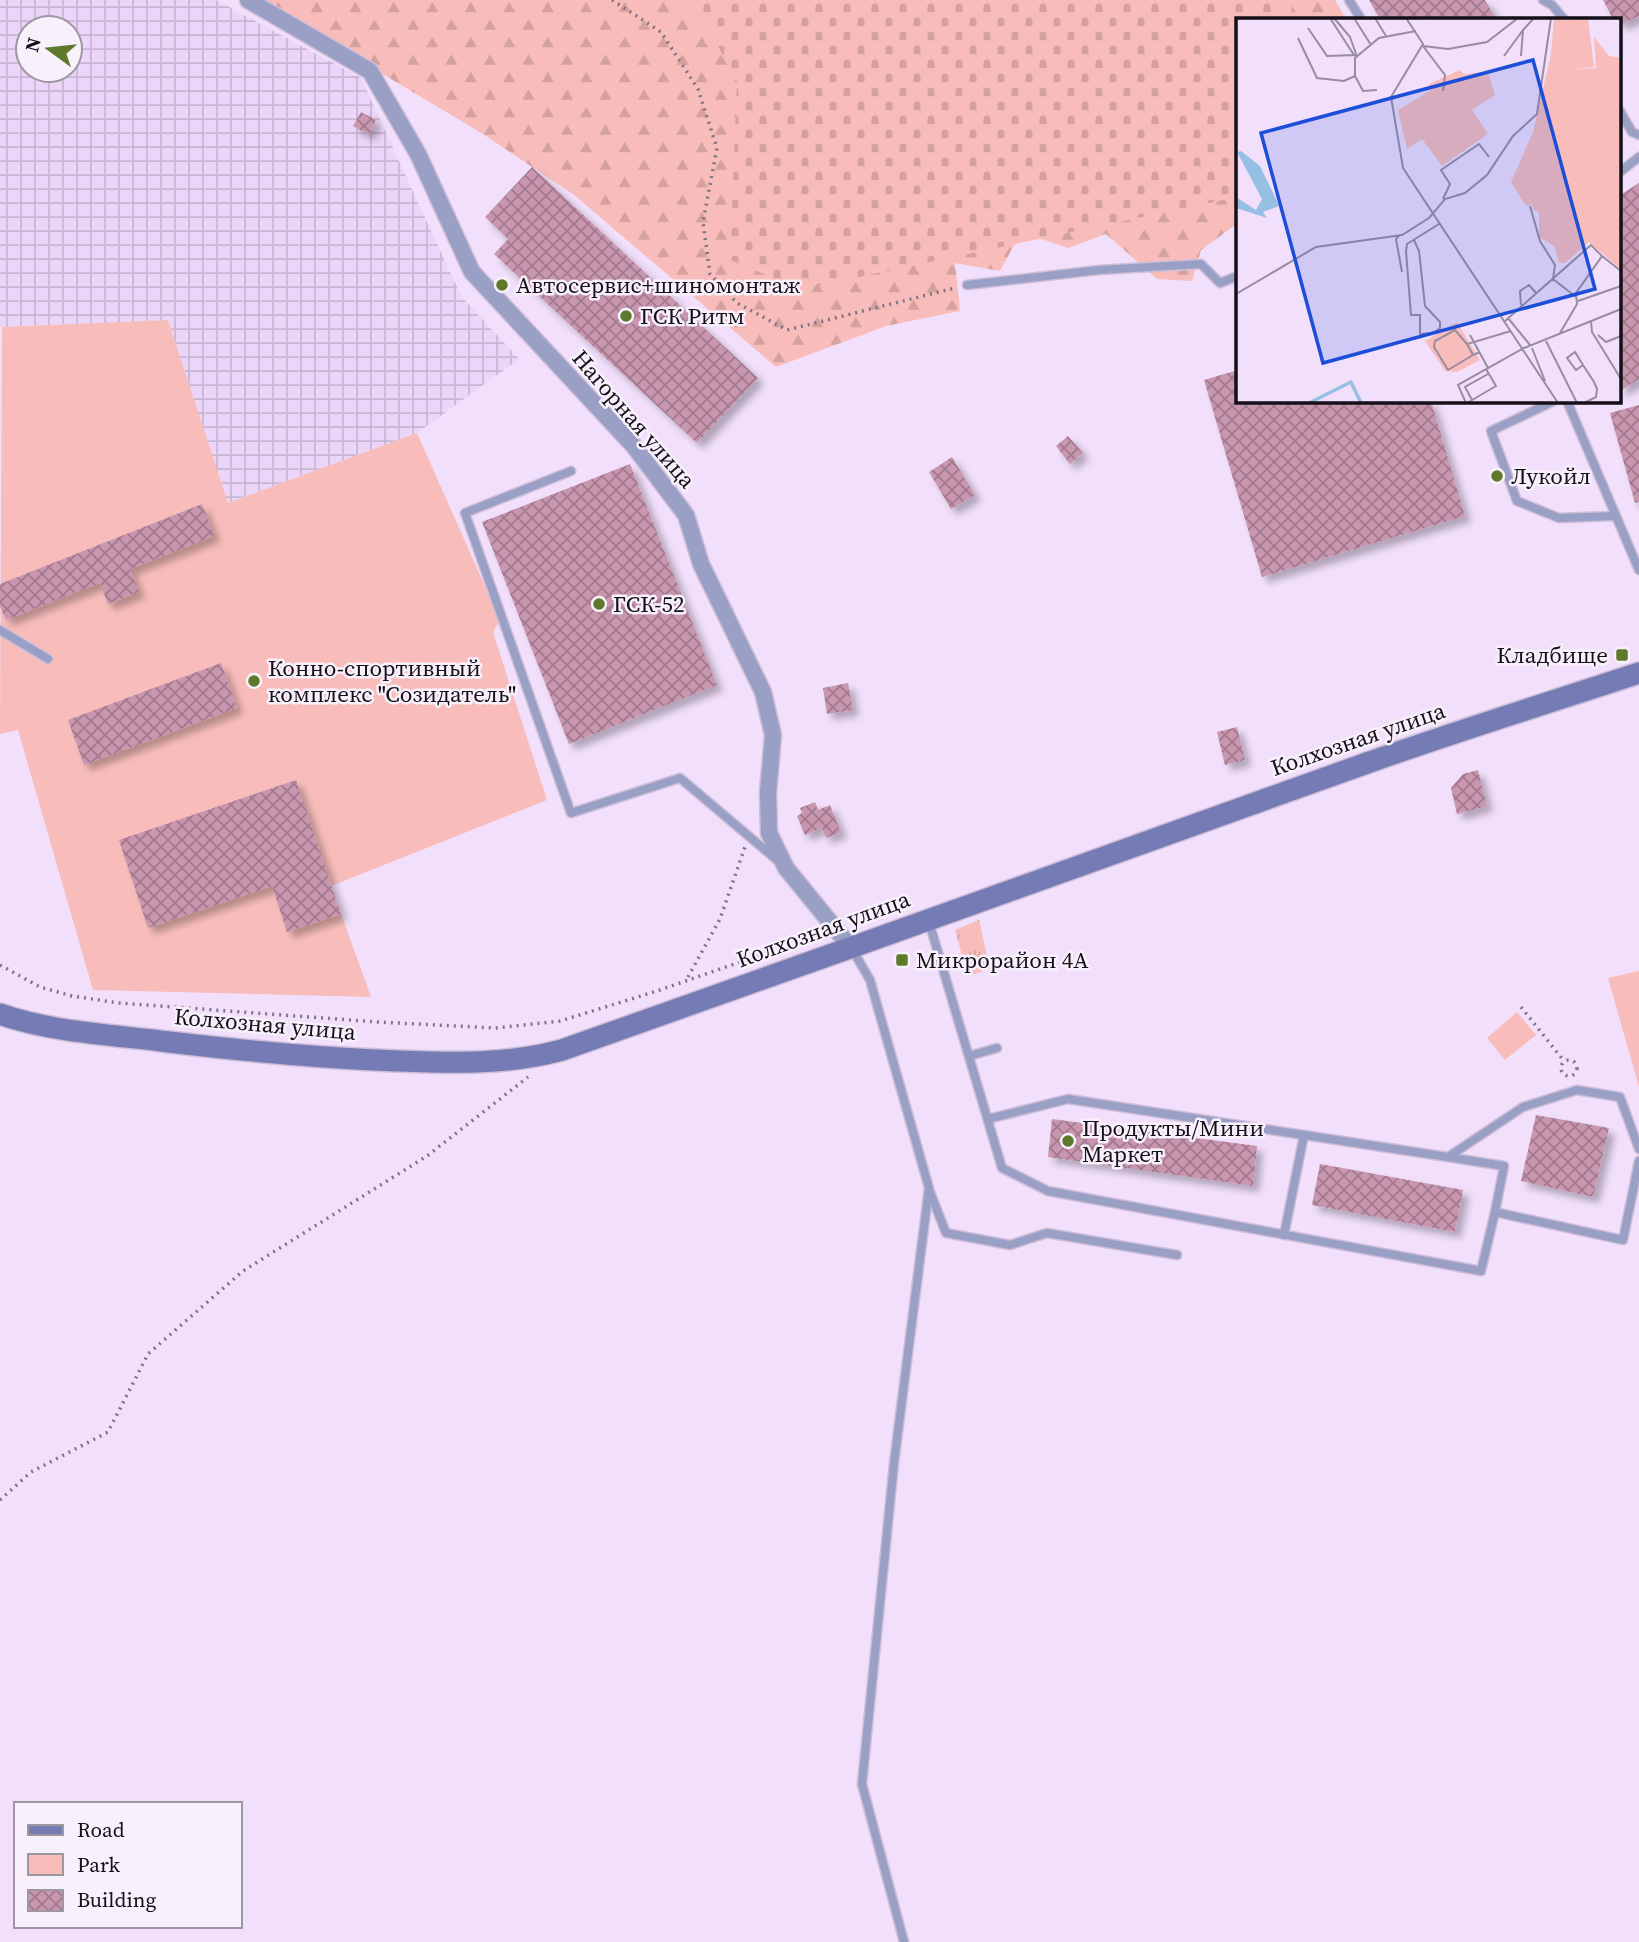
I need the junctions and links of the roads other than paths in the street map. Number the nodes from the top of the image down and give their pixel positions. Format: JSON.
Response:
{"nodes":[{"id":1,"x":248,"y":0,"type":"edge"},
{"id":2,"x":1349,"y":0,"type":"edge"},
{"id":3,"x":1544,"y":0,"type":"edge"},
{"id":4,"x":1360,"y":18,"type":"edge"},
{"id":5,"x":1563,"y":18,"type":"edge"},
{"id":6,"x":1622,"y":114,"type":"edge"},
{"id":7,"x":1639,"y":135,"type":"edge"},
{"id":8,"x":1639,"y":157,"type":"edge"},
{"id":9,"x":1622,"y":170,"type":"edge"},
{"id":10,"x":1236,"y":277,"type":"edge"},
{"id":11,"x":967,"y":285,"type":"road end"},
{"id":12,"x":1552,"y":402,"type":"edge"},
{"id":13,"x":1567,"y":402,"type":"edge"},
{"id":14,"x":571,"y":471,"type":"dead end"},
{"id":15,"x":1615,"y":516,"type":"junction"},
{"id":16,"x":1639,"y":570,"type":"edge"},
{"id":17,"x":0,"y":630,"type":"edge"},
{"id":18,"x":48,"y":659,"type":"dead end"},
{"id":19,"x":1639,"y":673,"type":"edge"},
{"id":20,"x":786,"y":868,"type":"junction"},
{"id":21,"x":928,"y":919,"type":"junction"},
{"id":22,"x":852,"y":949,"type":"junction"},
{"id":23,"x":0,"y":1014,"type":"edge"},
{"id":24,"x":997,"y":1048,"type":"dead end"},
{"id":25,"x":969,"y":1056,"type":"junction"},
{"id":26,"x":988,"y":1119,"type":"junction"},
{"id":27,"x":1304,"y":1135,"type":"junction"},
{"id":28,"x":1639,"y":1149,"type":"edge"},
{"id":29,"x":1448,"y":1157,"type":"junction"},
{"id":30,"x":1639,"y":1161,"type":"edge"},
{"id":31,"x":929,"y":1188,"type":"junction"},
{"id":32,"x":1495,"y":1212,"type":"junction"},
{"id":33,"x":1284,"y":1234,"type":"junction"},
{"id":34,"x":1177,"y":1255,"type":"dead end"},
{"id":35,"x":904,"y":1942,"type":"edge"}],
"edges":[{"from":1,"to":20,"type":"street","name":"Нагорная улица"},
{"from":2,"to":4,"type":"lane"},
{"from":3,"to":5,"type":"lane"},
{"from":6,"to":7,"type":"lane"},
{"from":8,"to":9,"type":"lane"},
{"from":10,"to":11,"type":"lane"},
{"from":12,"to":15,"type":"lane"},
{"from":13,"to":15,"type":"lane"},
{"from":14,"to":20,"type":"lane"},
{"from":15,"to":16,"type":"lane"},
{"from":17,"to":18,"type":"lane"},
{"from":19,"to":21,"type":"street","name":"Колхозная улица"},
{"from":20,"to":22,"type":"street","name":"Нагорная улица"},
{"from":21,"to":22,"type":"street","name":"Колхозная улица"},
{"from":21,"to":25,"type":"lane"},
{"from":22,"to":23,"type":"street","name":"Колхозная улица"},
{"from":22,"to":31,"type":"lane"},
{"from":24,"to":25,"type":"lane"},
{"from":25,"to":26,"type":"lane"},
{"from":26,"to":27,"type":"lane"},
{"from":26,"to":33,"type":"lane"},
{"from":27,"to":29,"type":"lane"},
{"from":27,"to":33,"type":"lane"},
{"from":28,"to":29,"type":"lane"},
{"from":29,"to":32,"type":"lane"},
{"from":30,"to":32,"type":"lane"},
{"from":31,"to":34,"type":"lane"},
{"from":31,"to":35,"type":"lane"},
{"from":32,"to":33,"type":"lane"}]}
